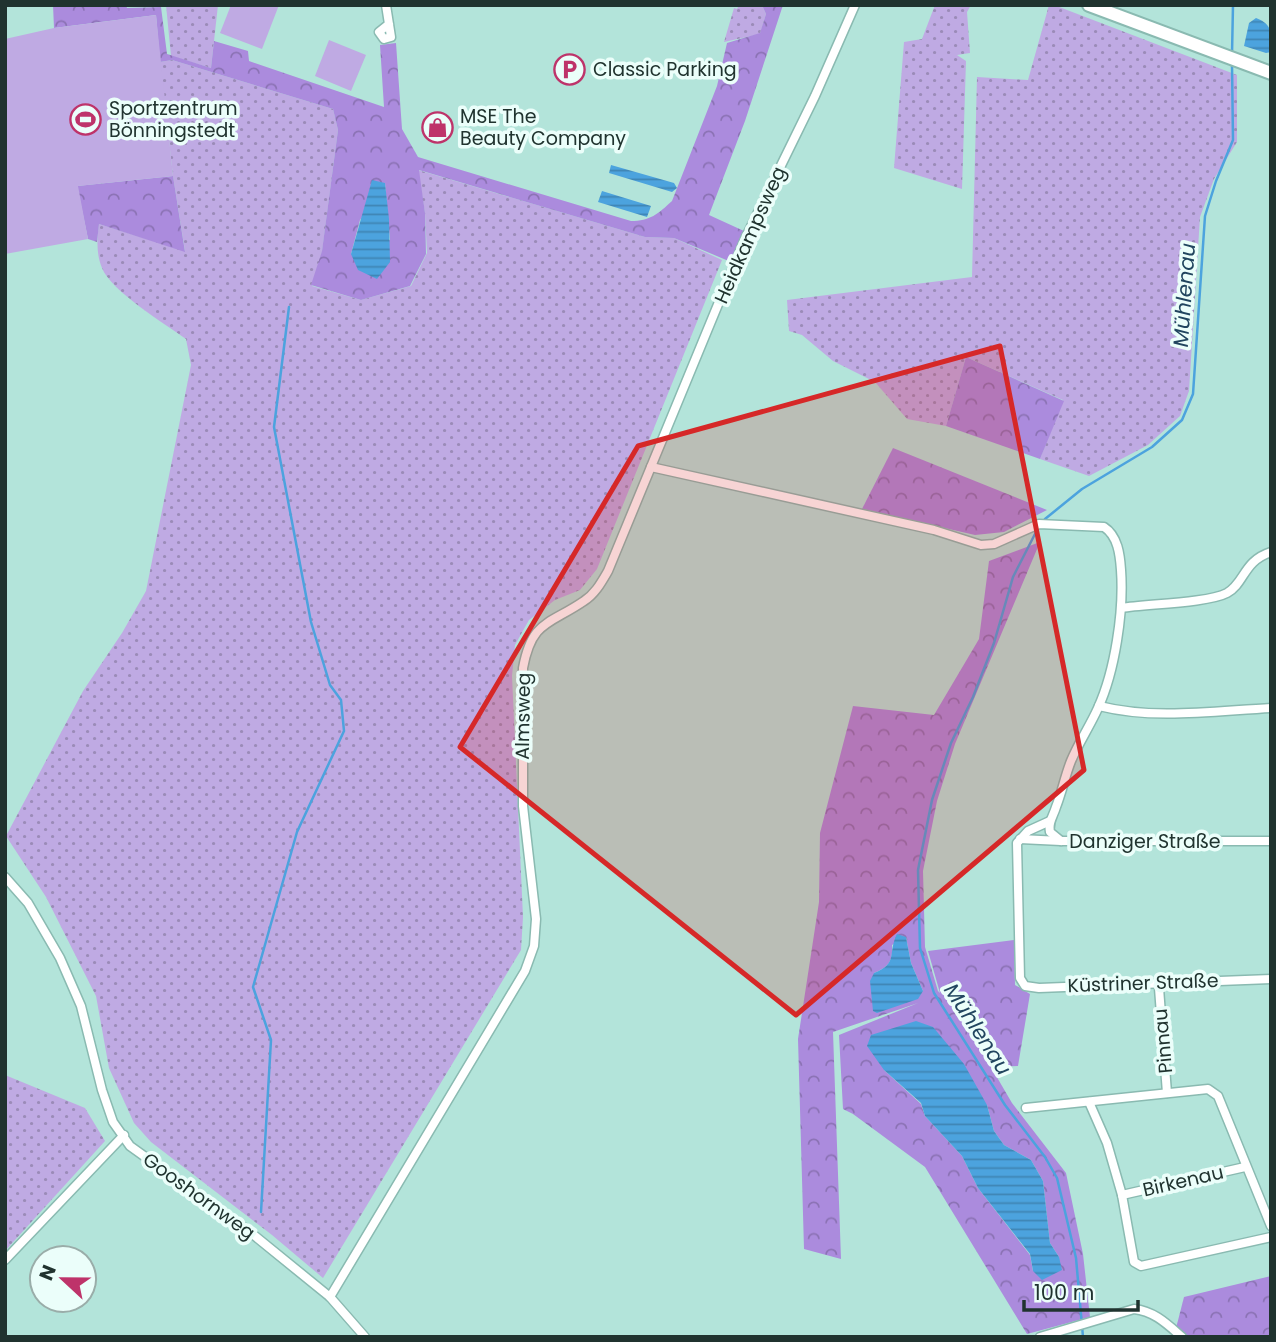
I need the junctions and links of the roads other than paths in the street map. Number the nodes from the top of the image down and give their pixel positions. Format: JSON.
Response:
{"nodes":[{"id":1,"x":387,"y":5,"type":"edge"},
{"id":2,"x":855,"y":5,"type":"edge"},
{"id":3,"x":1089,"y":5,"type":"edge"},
{"id":4,"x":389,"y":23,"type":"dead end"},
{"id":5,"x":1271,"y":73,"type":"edge"},
{"id":6,"x":651,"y":467,"type":"junction"},
{"id":7,"x":1271,"y":552,"type":"edge"},
{"id":8,"x":1122,"y":608,"type":"junction"},
{"id":9,"x":1099,"y":706,"type":"junction"},
{"id":10,"x":1271,"y":709,"type":"edge"},
{"id":11,"x":1050,"y":821,"type":"junction"},
{"id":12,"x":1020,"y":839,"type":"junction"},
{"id":13,"x":1061,"y":841,"type":"junction"},
{"id":14,"x":1271,"y":841,"type":"edge"},
{"id":15,"x":5,"y":877,"type":"edge"},
{"id":16,"x":1271,"y":979,"type":"edge"},
{"id":17,"x":1159,"y":989,"type":"dead end"},
{"id":18,"x":1167,"y":1093,"type":"junction"},
{"id":19,"x":1089,"y":1102,"type":"junction"},
{"id":20,"x":1026,"y":1108,"type":"dead end"},
{"id":21,"x":124,"y":1135,"type":"junction"},
{"id":22,"x":1245,"y":1167,"type":"junction"},
{"id":23,"x":1122,"y":1195,"type":"junction"},
{"id":24,"x":1271,"y":1226,"type":"edge"},
{"id":25,"x":1271,"y":1237,"type":"edge"},
{"id":26,"x":5,"y":1260,"type":"edge"},
{"id":27,"x":330,"y":1297,"type":"junction"},
{"id":28,"x":365,"y":1337,"type":"edge"},
{"id":29,"x":1040,"y":1337,"type":"edge"},
{"id":30,"x":1182,"y":1337,"type":"edge"}],
"edges":[{"from":1,"to":4,"type":"street"},
{"from":2,"to":6,"type":"street","name":"Heidkampsweg"},
{"from":3,"to":5,"type":"main road"},
{"from":6,"to":8,"type":"street"},
{"from":6,"to":27,"type":"street","name":"Almsweg"},
{"from":7,"to":8,"type":"street"},
{"from":8,"to":9,"type":"street"},
{"from":9,"to":10,"type":"street"},
{"from":9,"to":11,"type":"street"},
{"from":11,"to":12,"type":"street"},
{"from":11,"to":13,"type":"street"},
{"from":12,"to":13,"type":"street","name":"Danziger Straße"},
{"from":12,"to":16,"type":"street","name":"Küstriner Straße"},
{"from":13,"to":14,"type":"street","name":"Danziger Straße"},
{"from":15,"to":21,"type":"street","name":"Gooshornweg"},
{"from":17,"to":18,"type":"street","name":"Pinnau"},
{"from":18,"to":19,"type":"street"},
{"from":18,"to":22,"type":"street"},
{"from":19,"to":20,"type":"street"},
{"from":19,"to":23,"type":"street"},
{"from":21,"to":26,"type":"street"},
{"from":21,"to":27,"type":"street","name":"Gooshornweg"},
{"from":22,"to":23,"type":"street","name":"Birkenau"},
{"from":22,"to":24,"type":"street"},
{"from":23,"to":25,"type":"street"},
{"from":27,"to":28,"type":"street","name":"Gooshornweg"},
{"from":29,"to":30,"type":"street"}]}
